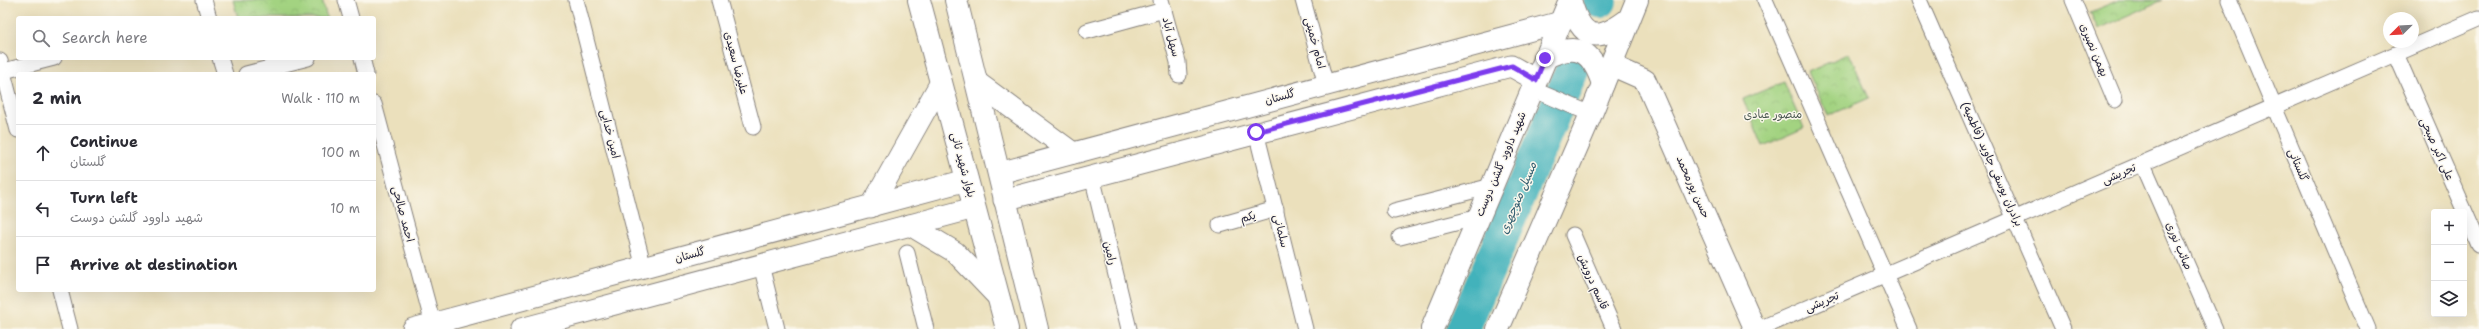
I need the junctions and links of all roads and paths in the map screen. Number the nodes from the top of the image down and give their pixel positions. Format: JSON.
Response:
{"nodes":[{"id":1,"x":204,"y":0,"type":"edge"},
{"id":2,"x":346,"y":0,"type":"edge"},
{"id":3,"x":576,"y":0,"type":"edge"},
{"id":4,"x":719,"y":0,"type":"edge"},
{"id":5,"x":919,"y":0,"type":"edge"},
{"id":6,"x":956,"y":0,"type":"edge"},
{"id":7,"x":1303,"y":0,"type":"edge"},
{"id":8,"x":1570,"y":0,"type":"edge"},
{"id":9,"x":1765,"y":0,"type":"edge"},
{"id":10,"x":1919,"y":0,"type":"edge"},
{"id":11,"x":2073,"y":0,"type":"edge"},
{"id":12,"x":2229,"y":0,"type":"edge"},
{"id":13,"x":1163,"y":5,"type":"edge"},
{"id":14,"x":1633,"y":9,"type":"edge"},
{"id":15,"x":208,"y":16,"type":"edge"},
{"id":16,"x":350,"y":16,"type":"edge"},
{"id":17,"x":2479,"y":18,"type":"edge"},
{"id":18,"x":1561,"y":22,"type":"junction"},
{"id":19,"x":1087,"y":30,"type":"dead end"},
{"id":20,"x":1516,"y":34,"type":"junction"},
{"id":21,"x":2396,"y":54,"type":"junction"},
{"id":22,"x":1545,"y":58,"type":"junction"},
{"id":23,"x":43,"y":60,"type":"edge"},
{"id":24,"x":221,"y":60,"type":"edge"},
{"id":25,"x":300,"y":60,"type":"edge"},
{"id":26,"x":362,"y":60,"type":"edge"},
{"id":27,"x":1512,"y":66,"type":"junction"},
{"id":28,"x":1,"y":68,"type":"edge"},
{"id":29,"x":224,"y":72,"type":"edge"},
{"id":30,"x":254,"y":72,"type":"edge"},
{"id":31,"x":366,"y":72,"type":"edge"},
{"id":32,"x":1607,"y":74,"type":"junction"},
{"id":33,"x":1179,"y":75,"type":"dead end"},
{"id":34,"x":941,"y":82,"type":"junction"},
{"id":35,"x":978,"y":83,"type":"junction"},
{"id":36,"x":1534,"y":84,"type":"junction"},
{"id":37,"x":1326,"y":85,"type":"junction"},
{"id":38,"x":2115,"y":100,"type":"dead end"},
{"id":39,"x":2274,"y":107,"type":"junction"},
{"id":40,"x":376,"y":113,"type":"edge"},
{"id":41,"x":1591,"y":114,"type":"junction"},
{"id":42,"x":16,"y":123,"type":"edge"},
{"id":43,"x":753,"y":127,"type":"dead end"},
{"id":44,"x":1256,"y":132,"type":"junction"},
{"id":45,"x":1073,"y":153,"type":"junction"},
{"id":46,"x":2143,"y":164,"type":"junction"},
{"id":47,"x":998,"y":173,"type":"junction"},
{"id":48,"x":1092,"y":176,"type":"junction"},
{"id":49,"x":967,"y":180,"type":"junction"},
{"id":50,"x":1492,"y":186,"type":"junction"},
{"id":51,"x":1555,"y":196,"type":"junction"},
{"id":52,"x":1004,"y":200,"type":"junction"},
{"id":53,"x":871,"y":207,"type":"junction"},
{"id":54,"x":974,"y":208,"type":"junction"},
{"id":55,"x":1276,"y":209,"type":"junction"},
{"id":56,"x":1394,"y":211,"type":"dead end"},
{"id":57,"x":1479,"y":217,"type":"junction"},
{"id":58,"x":2016,"y":218,"type":"junction"},
{"id":59,"x":910,"y":225,"type":"junction"},
{"id":60,"x":1220,"y":225,"type":"dead end"},
{"id":61,"x":1573,"y":235,"type":"dead end"},
{"id":62,"x":1400,"y":237,"type":"dead end"},
{"id":63,"x":2479,"y":244,"type":"edge"},
{"id":64,"x":907,"y":253,"type":"dead end"},
{"id":65,"x":761,"y":265,"type":"junction"},
{"id":66,"x":644,"y":268,"type":"junction"},
{"id":67,"x":1885,"y":274,"type":"junction"},
{"id":68,"x":61,"y":292,"type":"edge"},
{"id":69,"x":999,"y":298,"type":"junction"},
{"id":70,"x":1037,"y":323,"type":"edge"},
{"id":71,"x":550,"y":325,"type":"edge"},
{"id":72,"x":423,"y":326,"type":"edge"},
{"id":73,"x":70,"y":329,"type":"edge"},
{"id":74,"x":521,"y":329,"type":"edge"},
{"id":75,"x":777,"y":329,"type":"edge"},
{"id":76,"x":926,"y":329,"type":"edge"},
{"id":77,"x":1007,"y":329,"type":"edge"},
{"id":78,"x":1129,"y":329,"type":"edge"},
{"id":79,"x":1305,"y":329,"type":"edge"},
{"id":80,"x":1432,"y":329,"type":"edge"},
{"id":81,"x":1498,"y":329,"type":"edge"},
{"id":82,"x":1507,"y":329,"type":"edge"},
{"id":83,"x":1614,"y":329,"type":"edge"},
{"id":84,"x":1755,"y":329,"type":"edge"},
{"id":85,"x":1759,"y":329,"type":"edge"},
{"id":86,"x":1909,"y":329,"type":"edge"},
{"id":87,"x":2063,"y":329,"type":"edge"},
{"id":88,"x":2215,"y":329,"type":"edge"},
{"id":89,"x":2368,"y":329,"type":"edge"}],
"edges":[{"from":1,"to":15,"type":"street"},
{"from":2,"to":16,"type":"street"},
{"from":3,"to":66,"type":"street","name":"امین خدایی"},
{"from":4,"to":43,"type":"street","name":"علیرضا سعیدی"},
{"from":5,"to":34,"type":"main road","name":"بلوار شهید ثانی"},
{"from":6,"to":35,"type":"main road"},
{"from":7,"to":37,"type":"street","name":"امام خمینی"},
{"from":8,"to":14,"type":"main road"},
{"from":8,"to":18,"type":"main road","name":"شهید داوود گلشن دوست"},
{"from":9,"to":67,"type":"street"},
{"from":10,"to":58,"type":"street","name":"برادران یوسفی جاوید (فاطمیه)"},
{"from":11,"to":38,"type":"street","name":"بهمن نصیری"},
{"from":12,"to":39,"type":"street","name":"گلستانی"},
{"from":13,"to":19,"type":"street"},
{"from":13,"to":33,"type":"street","name":"سهل آباد"},
{"from":14,"to":32,"type":"main road"},
{"from":17,"to":21,"type":"street","name":"تجریشی"},
{"from":18,"to":20,"type":"main road","name":"گلستان"},
{"from":18,"to":22,"type":"main road","name":"شهید داوود گلشن دوست"},
{"from":20,"to":27,"type":"main road"},
{"from":20,"to":37,"type":"main road","name":"گلستان"},
{"from":21,"to":39,"type":"street","name":"تجریشی"},
{"from":21,"to":63,"type":"street","name":"علی اکبر صبحی"},
{"from":22,"to":32,"type":"main road"},
{"from":22,"to":36,"type":"main road","name":"شهید داوود گلشن دوست"},
{"from":23,"to":28,"type":"street"},
{"from":24,"to":29,"type":"street"},
{"from":25,"to":30,"type":"street"},
{"from":26,"to":31,"type":"street"},
{"from":27,"to":36,"type":"main road"},
{"from":27,"to":44,"type":"main road"},
{"from":28,"to":42,"type":"street"},
{"from":32,"to":41,"type":"main road"},
{"from":32,"to":84,"type":"main road","name":"حسن پورمحمد"},
{"from":34,"to":49,"type":"main road","name":"بلوار شهید ثانی"},
{"from":34,"to":53,"type":"main road"},
{"from":35,"to":45,"type":"main road"},
{"from":35,"to":47,"type":"main road"},
{"from":36,"to":41,"type":"street"},
{"from":36,"to":50,"type":"main road","name":"شهید داوود گلشن دوست"},
{"from":37,"to":45,"type":"main road","name":"گلستان"},
{"from":39,"to":46,"type":"street","name":"تجریشی"},
{"from":39,"to":89,"type":"street","name":"گلستانی"},
{"from":40,"to":72,"type":"street","name":"احمد صالحی"},
{"from":41,"to":51,"type":"main road"},
{"from":44,"to":48,"type":"main road"},
{"from":44,"to":55,"type":"street","name":"سلمانی"},
{"from":45,"to":47,"type":"main road","name":"گلستان"},
{"from":46,"to":58,"type":"street","name":"تجریشی"},
{"from":46,"to":88,"type":"street","name":"صائب نوری"},
{"from":47,"to":49,"type":"main road"},
{"from":47,"to":52,"type":"main road"},
{"from":48,"to":52,"type":"main road"},
{"from":48,"to":78,"type":"street","name":"رامین"},
{"from":49,"to":53,"type":"main road","name":"گلستان"},
{"from":49,"to":54,"type":"main road","name":"بلوار شهید ثانی"},
{"from":50,"to":56,"type":"street"},
{"from":50,"to":57,"type":"main road","name":"شهید داوود گلشن دوست"},
{"from":51,"to":81,"type":"main road"},
{"from":51,"to":82,"type":"main road"},
{"from":52,"to":54,"type":"main road"},
{"from":52,"to":70,"type":"main road"},
{"from":53,"to":66,"type":"main road","name":"گلستان"},
{"from":54,"to":59,"type":"main road"},
{"from":54,"to":69,"type":"main road","name":"بلوار شهید ثانی"},
{"from":55,"to":60,"type":"street","name":"یکم"},
{"from":55,"to":79,"type":"street","name":"سلمانی"},
{"from":57,"to":62,"type":"street"},
{"from":57,"to":80,"type":"main road","name":"شهید داوود گلشن دوست"},
{"from":58,"to":67,"type":"street","name":"تجریشی"},
{"from":58,"to":87,"type":"street","name":"برادران یوسفی جاوید (فاطمیه)"},
{"from":59,"to":65,"type":"main road"},
{"from":59,"to":69,"type":"main road"},
{"from":61,"to":83,"type":"street","name":"قاسم درویش"},
{"from":64,"to":76,"type":"street"},
{"from":65,"to":71,"type":"main road"},
{"from":65,"to":75,"type":"street"},
{"from":66,"to":72,"type":"main road","name":"گلستان"},
{"from":67,"to":85,"type":"street","name":"تجریشی"},
{"from":67,"to":86,"type":"street"},
{"from":68,"to":73,"type":"street"},
{"from":69,"to":77,"type":"main road","name":"بلوار شهید ثانی"},
{"from":71,"to":74,"type":"main road"}]}
